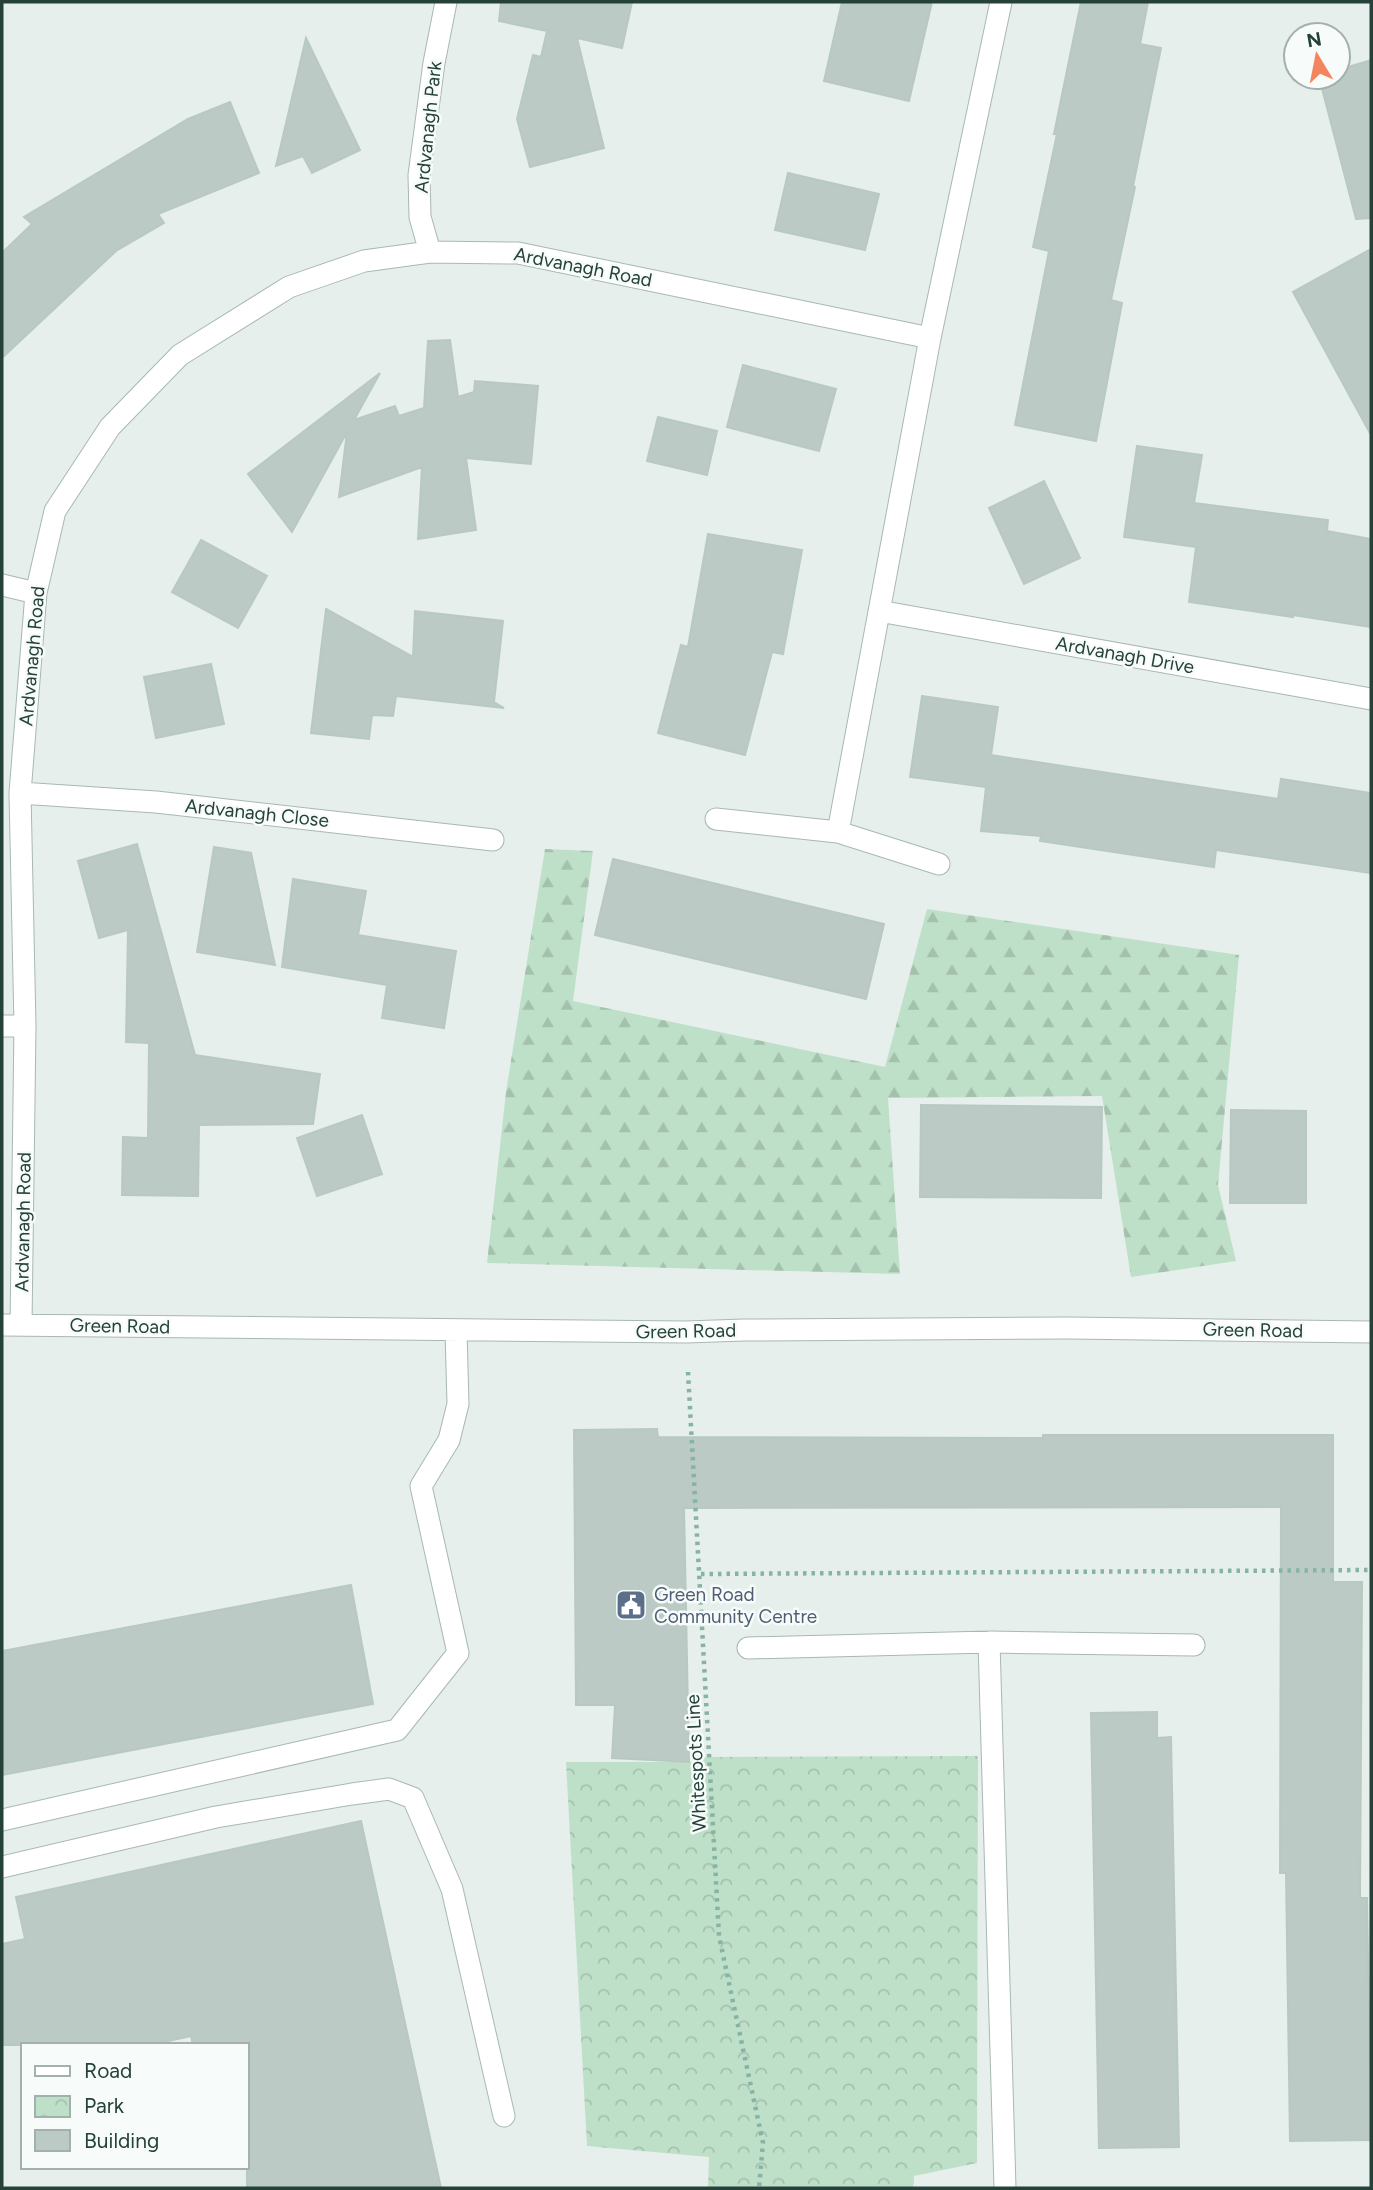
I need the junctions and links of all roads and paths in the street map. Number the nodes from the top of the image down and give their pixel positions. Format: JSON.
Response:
{"nodes":[{"id":1,"x":446,"y":2,"type":"edge"},
{"id":2,"x":1001,"y":2,"type":"edge"},
{"id":3,"x":430,"y":252,"type":"junction"},
{"id":4,"x":930,"y":338,"type":"junction"},
{"id":5,"x":2,"y":585,"type":"edge"},
{"id":6,"x":36,"y":593,"type":"junction"},
{"id":7,"x":879,"y":611,"type":"junction"},
{"id":8,"x":1371,"y":699,"type":"edge"},
{"id":9,"x":20,"y":793,"type":"junction"},
{"id":10,"x":716,"y":819,"type":"dead end"},
{"id":11,"x":838,"y":832,"type":"junction"},
{"id":12,"x":493,"y":840,"type":"dead end"},
{"id":13,"x":939,"y":864,"type":"dead end"},
{"id":14,"x":2,"y":1026,"type":"edge"},
{"id":15,"x":25,"y":1027,"type":"junction"},
{"id":16,"x":12,"y":1325,"type":"edge"},
{"id":17,"x":456,"y":1331,"type":"junction"},
{"id":18,"x":686,"y":1332,"type":"junction"},
{"id":19,"x":1371,"y":1332,"type":"edge"},
{"id":20,"x":1371,"y":1570,"type":"edge"},
{"id":21,"x":701,"y":1574,"type":"junction"},
{"id":22,"x":989,"y":1642,"type":"junction"},
{"id":23,"x":1194,"y":1645,"type":"dead end"},
{"id":24,"x":748,"y":1647,"type":"joint"},
{"id":25,"x":2,"y":1820,"type":"edge"},
{"id":26,"x":2,"y":1867,"type":"edge"},
{"id":27,"x":504,"y":2116,"type":"dead end"},
{"id":28,"x":759,"y":2188,"type":"edge"},
{"id":29,"x":1006,"y":2188,"type":"edge"}],
"edges":[{"from":1,"to":3,"type":"street","name":"Ardvanagh Park"},
{"from":2,"to":4,"type":"street"},
{"from":3,"to":4,"type":"street","name":"Ardvanagh Road"},
{"from":3,"to":6,"type":"street","name":"Ardvanagh Road"},
{"from":4,"to":7,"type":"street"},
{"from":5,"to":6,"type":"street"},
{"from":6,"to":9,"type":"street","name":"Ardvanagh Road"},
{"from":7,"to":8,"type":"street","name":"Ardvanagh Drive"},
{"from":7,"to":11,"type":"street"},
{"from":9,"to":12,"type":"street","name":"Ardvanagh Close"},
{"from":9,"to":15,"type":"street","name":"Ardvanagh Road"},
{"from":10,"to":11,"type":"street"},
{"from":11,"to":13,"type":"street"},
{"from":14,"to":15,"type":"street"},
{"from":15,"to":16,"type":"street","name":"Ardvanagh Road"},
{"from":16,"to":17,"type":"street","name":"Green Road"},
{"from":17,"to":18,"type":"street","name":"Green Road"},
{"from":17,"to":25,"type":"street"},
{"from":18,"to":19,"type":"street","name":"Green Road"},
{"from":18,"to":21,"type":"path"},
{"from":18,"to":28,"type":"path","name":"Whitespots Line"},
{"from":20,"to":21,"type":"path"},
{"from":21,"to":24,"type":"path"},
{"from":22,"to":23,"type":"street"},
{"from":22,"to":24,"type":"street"},
{"from":22,"to":29,"type":"street"},
{"from":26,"to":27,"type":"street"}]}
